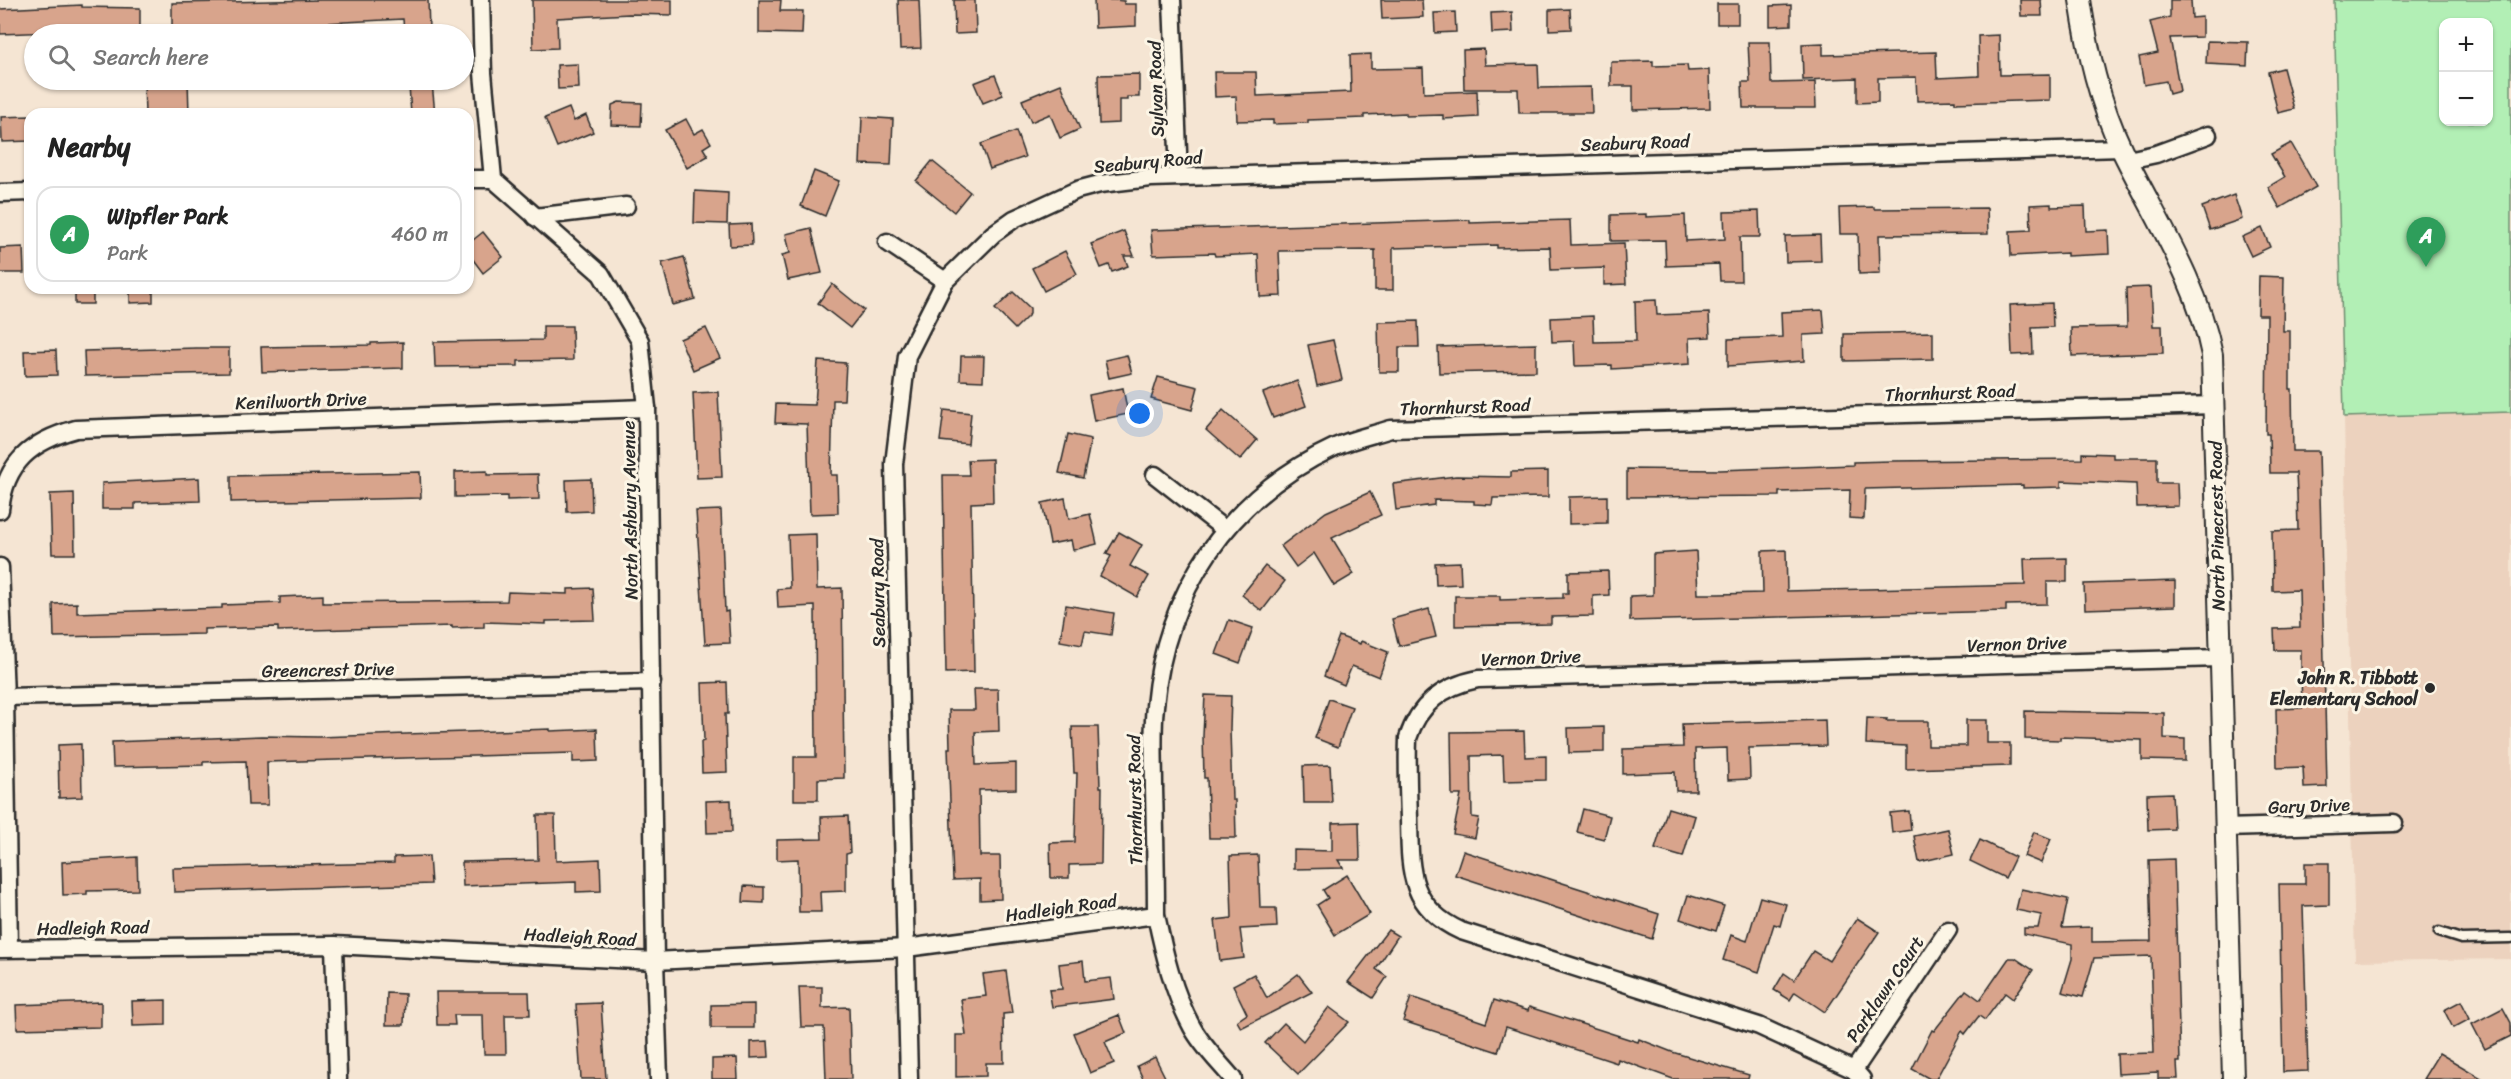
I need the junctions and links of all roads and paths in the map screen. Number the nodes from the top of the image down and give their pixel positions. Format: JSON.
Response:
{"nodes":[{"id":1,"x":481,"y":0,"type":"edge"},
{"id":2,"x":1172,"y":0,"type":"edge"},
{"id":3,"x":2080,"y":0,"type":"edge"},
{"id":4,"x":2208,"y":135,"type":"dead end"},
{"id":5,"x":2125,"y":154,"type":"junction"},
{"id":6,"x":1179,"y":177,"type":"junction"},
{"id":7,"x":474,"y":179,"type":"edge"},
{"id":8,"x":493,"y":179,"type":"junction"},
{"id":9,"x":24,"y":192,"type":"edge"},
{"id":10,"x":0,"y":193,"type":"edge"},
{"id":11,"x":626,"y":206,"type":"dead end"},
{"id":12,"x":535,"y":217,"type":"junction"},
{"id":13,"x":887,"y":242,"type":"dead end"},
{"id":14,"x":945,"y":281,"type":"junction"},
{"id":15,"x":2214,"y":405,"type":"junction"},
{"id":16,"x":647,"y":408,"type":"junction"},
{"id":17,"x":1155,"y":475,"type":"dead end"},
{"id":18,"x":0,"y":510,"type":"edge"},
{"id":19,"x":1224,"y":529,"type":"junction"},
{"id":20,"x":0,"y":567,"type":"edge"},
{"id":21,"x":2220,"y":658,"type":"junction"},
{"id":22,"x":652,"y":682,"type":"junction"},
{"id":23,"x":5,"y":697,"type":"junction"},
{"id":24,"x":2394,"y":823,"type":"dead end"},
{"id":25,"x":2225,"y":828,"type":"junction"},
{"id":26,"x":1156,"y":915,"type":"junction"},
{"id":27,"x":1948,"y":930,"type":"dead end"},
{"id":28,"x":2439,"y":932,"type":"dead end"},
{"id":29,"x":2511,"y":938,"type":"edge"},
{"id":30,"x":334,"y":945,"type":"junction"},
{"id":31,"x":906,"y":948,"type":"junction"},
{"id":32,"x":4,"y":949,"type":"edge"},
{"id":33,"x":655,"y":961,"type":"junction"},
{"id":34,"x":1858,"y":1074,"type":"edge"},
{"id":35,"x":338,"y":1079,"type":"edge"},
{"id":36,"x":659,"y":1079,"type":"edge"},
{"id":37,"x":909,"y":1079,"type":"edge"},
{"id":38,"x":1233,"y":1079,"type":"edge"},
{"id":39,"x":2233,"y":1079,"type":"edge"}],
"edges":[{"from":1,"to":8,"type":"street"},
{"from":2,"to":6,"type":"street","name":"Sylvan Road"},
{"from":3,"to":5,"type":"street","name":"North Pinecrest Road"},
{"from":4,"to":5,"type":"street","name":"Seabury Road"},
{"from":5,"to":6,"type":"street","name":"Seabury Road"},
{"from":5,"to":15,"type":"street","name":"North Pinecrest Road"},
{"from":6,"to":14,"type":"street","name":"Seabury Road"},
{"from":7,"to":8,"type":"street"},
{"from":8,"to":12,"type":"street","name":"North Ashbury Avenue"},
{"from":9,"to":10,"type":"street"},
{"from":11,"to":12,"type":"street"},
{"from":12,"to":16,"type":"street","name":"North Ashbury Avenue"},
{"from":13,"to":14,"type":"street"},
{"from":14,"to":31,"type":"street","name":"Seabury Road"},
{"from":15,"to":19,"type":"street","name":"Thornhurst Road"},
{"from":15,"to":21,"type":"street","name":"North Pinecrest Road"},
{"from":16,"to":18,"type":"street","name":"Kenilworth Drive"},
{"from":16,"to":22,"type":"street","name":"North Ashbury Avenue"},
{"from":17,"to":19,"type":"street"},
{"from":19,"to":26,"type":"street","name":"Thornhurst Road"},
{"from":20,"to":23,"type":"street"},
{"from":21,"to":25,"type":"street","name":"North Pinecrest Road"},
{"from":21,"to":34,"type":"street","name":"Vernon Drive"},
{"from":22,"to":23,"type":"street","name":"Greencrest Drive"},
{"from":22,"to":33,"type":"street","name":"North Ashbury Avenue"},
{"from":23,"to":32,"type":"street"},
{"from":24,"to":25,"type":"street","name":"Gary Drive"},
{"from":25,"to":39,"type":"street","name":"North Pinecrest Road"},
{"from":26,"to":31,"type":"street","name":"Hadleigh Road"},
{"from":26,"to":38,"type":"street","name":"Thornhurst Road"},
{"from":27,"to":34,"type":"street","name":"Parklawn Court"},
{"from":28,"to":29,"type":"lane"},
{"from":30,"to":32,"type":"street","name":"Hadleigh Road"},
{"from":30,"to":33,"type":"street","name":"Hadleigh Road"},
{"from":30,"to":35,"type":"street"},
{"from":31,"to":33,"type":"street","name":"Hadleigh Road"},
{"from":31,"to":37,"type":"street","name":"Seabury Road"},
{"from":33,"to":36,"type":"street","name":"North Ashbury Avenue"}]}
